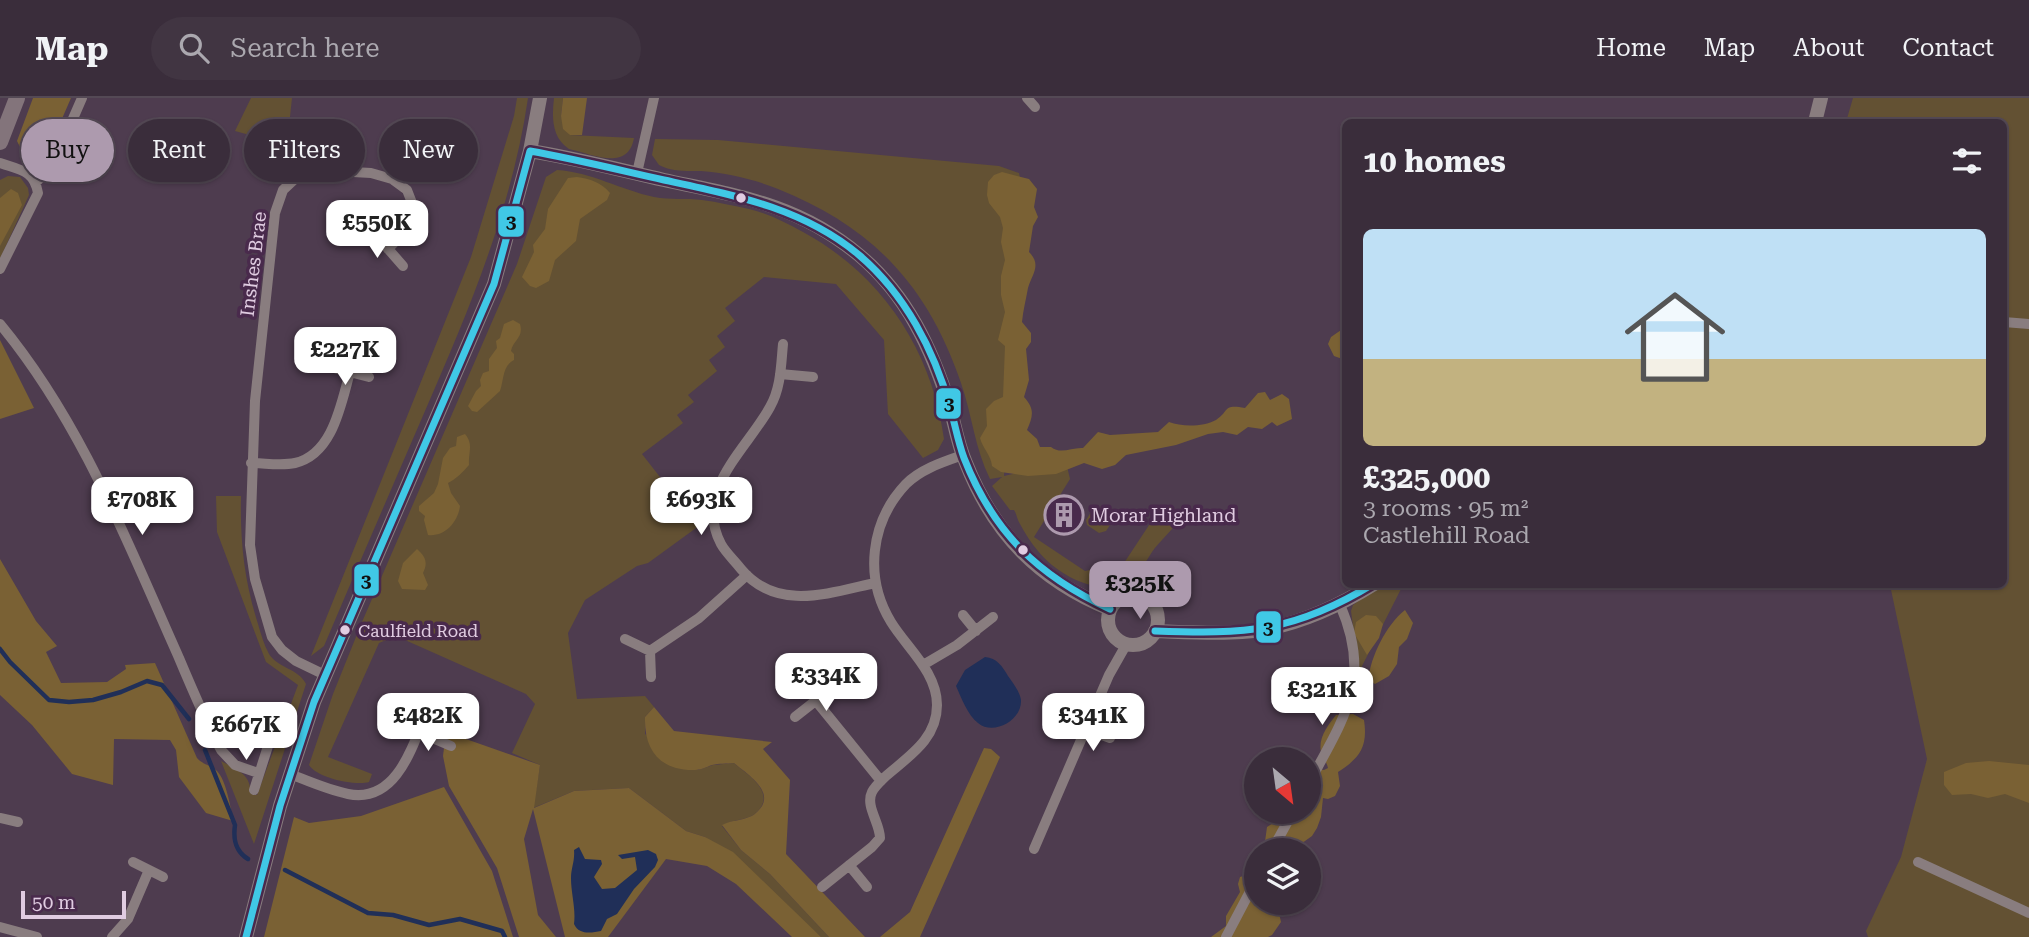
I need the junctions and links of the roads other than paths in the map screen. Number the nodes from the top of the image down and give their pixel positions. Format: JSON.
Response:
{"nodes":[{"id":1,"x":17,"y":98,"type":"edge"},
{"id":2,"x":82,"y":98,"type":"edge"},
{"id":3,"x":540,"y":98,"type":"edge"},
{"id":4,"x":654,"y":98,"type":"edge"},
{"id":5,"x":1027,"y":98,"type":"edge"},
{"id":6,"x":1821,"y":98,"type":"edge"},
{"id":7,"x":1035,"y":107,"type":"dead end"},
{"id":8,"x":73,"y":119,"type":"edge"},
{"id":9,"x":1816,"y":119,"type":"edge"},
{"id":10,"x":0,"y":142,"type":"edge"},
{"id":11,"x":530,"y":151,"type":"junction"},
{"id":12,"x":0,"y":163,"type":"edge"},
{"id":13,"x":21,"y":170,"type":"edge"},
{"id":14,"x":637,"y":173,"type":"junction"},
{"id":15,"x":36,"y":182,"type":"edge"},
{"id":16,"x":376,"y":235,"type":"dead end"},
{"id":17,"x":388,"y":249,"type":"junction"},
{"id":18,"x":402,"y":266,"type":"dead end"},
{"id":19,"x":0,"y":269,"type":"edge"},
{"id":20,"x":2007,"y":322,"type":"edge"},
{"id":21,"x":0,"y":324,"type":"edge"},
{"id":22,"x":2029,"y":324,"type":"edge"},
{"id":23,"x":783,"y":344,"type":"dead end"},
{"id":24,"x":330,"y":366,"type":"dead end"},
{"id":25,"x":350,"y":372,"type":"junction"},
{"id":26,"x":780,"y":374,"type":"junction"},
{"id":27,"x":369,"y":377,"type":"dead end"},
{"id":28,"x":813,"y":377,"type":"dead end"},
{"id":29,"x":963,"y":455,"type":"junction"},
{"id":30,"x":251,"y":463,"type":"junction"},
{"id":31,"x":747,"y":575,"type":"junction"},
{"id":32,"x":875,"y":583,"type":"junction"},
{"id":33,"x":1368,"y":588,"type":"edge"},
{"id":34,"x":1340,"y":605,"type":"junction"},
{"id":35,"x":1110,"y":609,"type":"junction"},
{"id":36,"x":963,"y":615,"type":"dead end"},
{"id":37,"x":993,"y":617,"type":"dead end"},
{"id":38,"x":976,"y":631,"type":"junction"},
{"id":39,"x":1156,"y":631,"type":"junction"},
{"id":40,"x":625,"y":639,"type":"dead end"},
{"id":41,"x":1126,"y":645,"type":"junction"},
{"id":42,"x":650,"y":652,"type":"junction"},
{"id":43,"x":923,"y":665,"type":"junction"},
{"id":44,"x":325,"y":675,"type":"junction"},
{"id":45,"x":651,"y":677,"type":"dead end"},
{"id":46,"x":837,"y":684,"type":"dead end"},
{"id":47,"x":816,"y":701,"type":"junction"},
{"id":48,"x":427,"y":710,"type":"dead end"},
{"id":49,"x":795,"y":717,"type":"dead end"},
{"id":50,"x":1086,"y":729,"type":"junction"},
{"id":51,"x":418,"y":732,"type":"junction"},
{"id":52,"x":1110,"y":738,"type":"dead end"},
{"id":53,"x":269,"y":743,"type":"dead end"},
{"id":54,"x":451,"y":746,"type":"dead end"},
{"id":55,"x":1321,"y":761,"type":"edge"},
{"id":56,"x":258,"y":773,"type":"junction"},
{"id":57,"x":290,"y":774,"type":"junction"},
{"id":58,"x":881,"y":781,"type":"junction"},
{"id":59,"x":254,"y":790,"type":"dead end"},
{"id":60,"x":0,"y":818,"type":"edge"},
{"id":61,"x":18,"y":822,"type":"dead end"},
{"id":62,"x":1034,"y":849,"type":"dead end"},
{"id":63,"x":133,"y":862,"type":"dead end"},
{"id":64,"x":1918,"y":862,"type":"dead end"},
{"id":65,"x":849,"y":865,"type":"junction"},
{"id":66,"x":149,"y":870,"type":"junction"},
{"id":67,"x":163,"y":877,"type":"dead end"},
{"id":68,"x":822,"y":887,"type":"dead end"},
{"id":69,"x":867,"y":887,"type":"dead end"},
{"id":70,"x":1244,"y":903,"type":"edge"},
{"id":71,"x":2029,"y":913,"type":"edge"},
{"id":72,"x":0,"y":927,"type":"edge"},
{"id":73,"x":37,"y":937,"type":"edge"},
{"id":74,"x":112,"y":937,"type":"edge"},
{"id":75,"x":246,"y":937,"type":"edge"},
{"id":76,"x":1226,"y":937,"type":"edge"}],
"edges":[{"from":1,"to":10,"type":"main road"},
{"from":2,"to":8,"type":"street"},
{"from":3,"to":11,"type":"street"},
{"from":4,"to":14,"type":"street"},
{"from":5,"to":7,"type":"street"},
{"from":6,"to":9,"type":"street"},
{"from":11,"to":14,"type":"street"},
{"from":11,"to":44,"type":"street"},
{"from":12,"to":13,"type":"street"},
{"from":14,"to":29,"type":"street"},
{"from":15,"to":19,"type":"street"},
{"from":16,"to":17,"type":"street"},
{"from":17,"to":18,"type":"street"},
{"from":17,"to":30,"type":"street","name":"Inshes Brae"},
{"from":20,"to":22,"type":"street"},
{"from":21,"to":56,"type":"street"},
{"from":23,"to":26,"type":"street"},
{"from":24,"to":25,"type":"street"},
{"from":25,"to":27,"type":"street"},
{"from":25,"to":30,"type":"street"},
{"from":26,"to":28,"type":"street"},
{"from":26,"to":31,"type":"street"},
{"from":29,"to":32,"type":"street"},
{"from":29,"to":35,"type":"street"},
{"from":30,"to":44,"type":"street","name":"Inshes Brae"},
{"from":31,"to":32,"type":"street"},
{"from":31,"to":42,"type":"street"},
{"from":32,"to":43,"type":"street"},
{"from":33,"to":34,"type":"street"},
{"from":34,"to":39,"type":"street"},
{"from":34,"to":55,"type":"street"},
{"from":35,"to":39,"type":"street"},
{"from":35,"to":41,"type":"street"},
{"from":36,"to":38,"type":"street"},
{"from":37,"to":38,"type":"street"},
{"from":38,"to":43,"type":"street"},
{"from":39,"to":41,"type":"street"},
{"from":40,"to":42,"type":"street"},
{"from":41,"to":50,"type":"street"},
{"from":42,"to":45,"type":"street"},
{"from":43,"to":58,"type":"street"},
{"from":44,"to":57,"type":"street"},
{"from":46,"to":47,"type":"street"},
{"from":47,"to":49,"type":"street"},
{"from":47,"to":58,"type":"street"},
{"from":48,"to":51,"type":"street"},
{"from":50,"to":52,"type":"street"},
{"from":50,"to":62,"type":"street"},
{"from":51,"to":54,"type":"street"},
{"from":51,"to":57,"type":"street"},
{"from":53,"to":56,"type":"street"},
{"from":56,"to":59,"type":"street"},
{"from":57,"to":75,"type":"street"},
{"from":58,"to":65,"type":"street"},
{"from":60,"to":61,"type":"street"},
{"from":63,"to":66,"type":"street"},
{"from":64,"to":71,"type":"street"},
{"from":65,"to":68,"type":"street"},
{"from":65,"to":69,"type":"street"},
{"from":66,"to":67,"type":"street"},
{"from":66,"to":74,"type":"street"},
{"from":70,"to":76,"type":"street"},
{"from":72,"to":73,"type":"street"}]}
